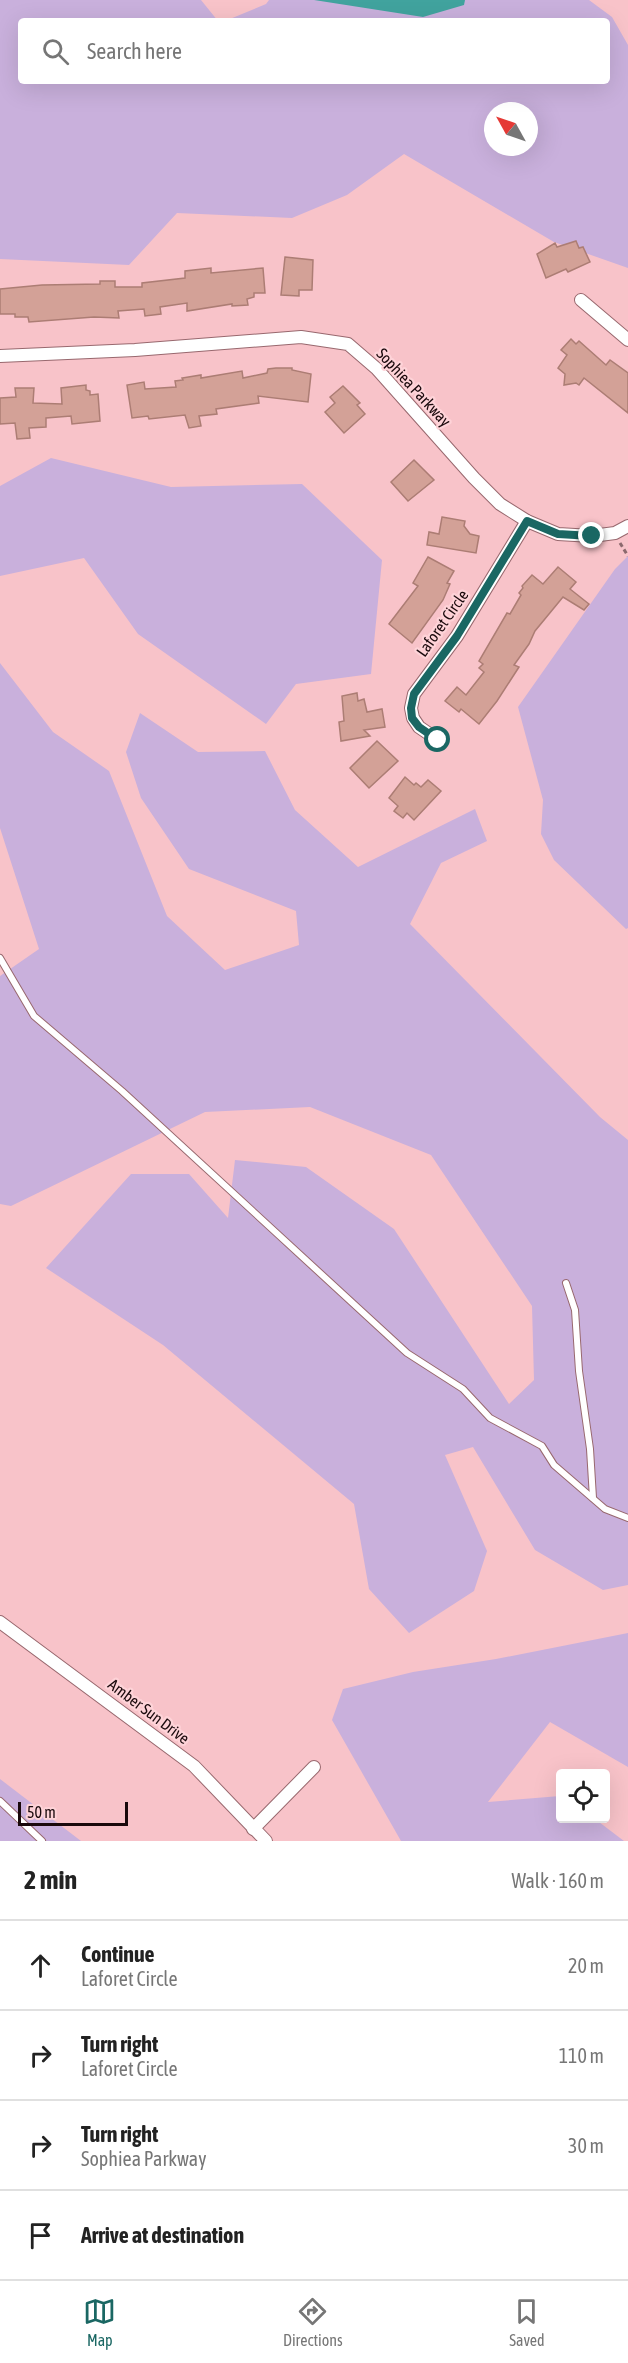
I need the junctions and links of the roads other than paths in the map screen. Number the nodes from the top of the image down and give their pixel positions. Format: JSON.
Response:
{"nodes":[{"id":1,"x":581,"y":300,"type":"dead end"},
{"id":2,"x":628,"y":340,"type":"edge"},
{"id":3,"x":0,"y":356,"type":"edge"},
{"id":4,"x":527,"y":521,"type":"junction"},
{"id":5,"x":628,"y":526,"type":"edge"},
{"id":6,"x":438,"y":740,"type":"dead end"},
{"id":7,"x":0,"y":958,"type":"edge"},
{"id":8,"x":566,"y":1283,"type":"dead end"},
{"id":9,"x":593,"y":1498,"type":"junction"},
{"id":10,"x":628,"y":1518,"type":"edge"},
{"id":11,"x":0,"y":1622,"type":"edge"},
{"id":12,"x":314,"y":1767,"type":"dead end"},
{"id":13,"x":0,"y":1801,"type":"edge"},
{"id":14,"x":253,"y":1828,"type":"junction"},
{"id":15,"x":42,"y":1841,"type":"edge"},
{"id":16,"x":266,"y":1841,"type":"edge"}],
"edges":[{"from":1,"to":2,"type":"street"},
{"from":3,"to":4,"type":"street","name":"Sophiea Parkway"},
{"from":4,"to":5,"type":"street","name":"Sophiea Parkway"},
{"from":4,"to":6,"type":"street","name":"Laforet Circle"},
{"from":7,"to":9,"type":"lane"},
{"from":8,"to":9,"type":"lane"},
{"from":9,"to":10,"type":"lane"},
{"from":11,"to":14,"type":"street","name":"Amber Sun Drive"},
{"from":12,"to":14,"type":"street"},
{"from":13,"to":15,"type":"lane"},
{"from":14,"to":16,"type":"street","name":"Amber Sun Drive"}]}
